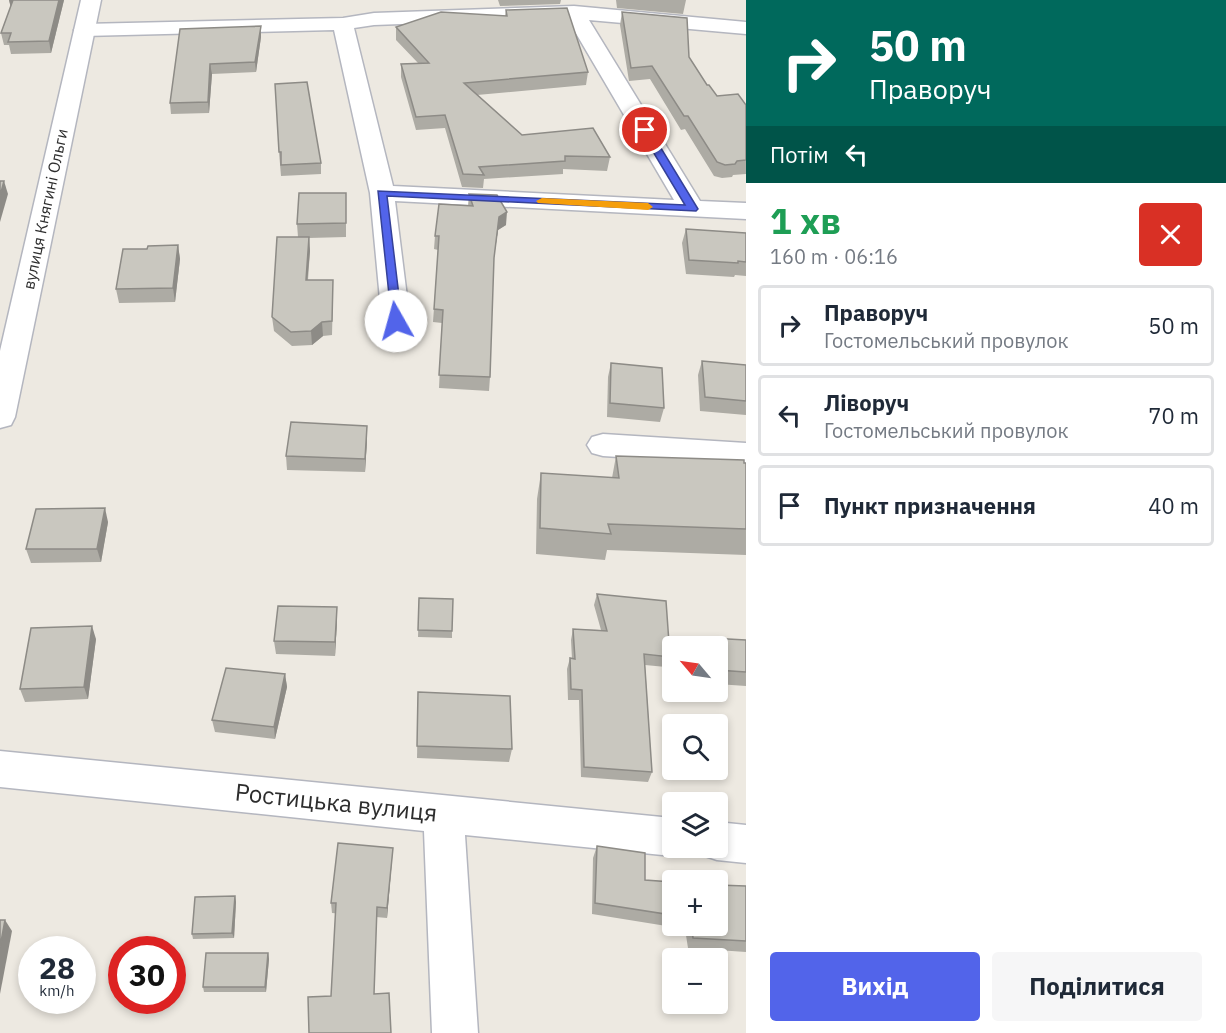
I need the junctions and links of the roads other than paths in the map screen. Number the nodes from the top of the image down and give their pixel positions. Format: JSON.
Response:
{"nodes":[{"id":1,"x":91,"y":0,"type":"edge"},
{"id":2,"x":574,"y":12,"type":"junction"},
{"id":3,"x":343,"y":24,"type":"junction"},
{"id":4,"x":746,"y":28,"type":"edge"},
{"id":5,"x":84,"y":30,"type":"junction"},
{"id":6,"x":381,"y":193,"type":"junction"},
{"id":7,"x":693,"y":209,"type":"junction"},
{"id":8,"x":746,"y":211,"type":"edge"},
{"id":9,"x":396,"y":321,"type":"dead end"},
{"id":10,"x":6,"y":359,"type":"edge"},
{"id":11,"x":0,"y":417,"type":"edge"},
{"id":12,"x":603,"y":445,"type":"dead end"},
{"id":13,"x":746,"y":454,"type":"edge"},
{"id":14,"x":0,"y":769,"type":"edge"},
{"id":15,"x":444,"y":814,"type":"junction"},
{"id":16,"x":662,"y":836,"type":"edge"},
{"id":17,"x":728,"y":842,"type":"edge"},
{"id":18,"x":746,"y":844,"type":"edge"},
{"id":19,"x":455,"y":1033,"type":"edge"}],
"edges":[{"from":1,"to":5,"type":"street","name":"вулиця Княгині Ольги"},
{"from":2,"to":3,"type":"street"},
{"from":2,"to":4,"type":"street"},
{"from":2,"to":7,"type":"street"},
{"from":3,"to":5,"type":"street"},
{"from":3,"to":6,"type":"street"},
{"from":5,"to":10,"type":"street","name":"вулиця Княгині Ольги"},
{"from":6,"to":7,"type":"street"},
{"from":6,"to":9,"type":"street"},
{"from":7,"to":8,"type":"street"},
{"from":10,"to":11,"type":"street","name":"вулиця Княгині Ольги"},
{"from":12,"to":13,"type":"street"},
{"from":14,"to":15,"type":"street","name":"Ростицька вулиця"},
{"from":15,"to":16,"type":"street","name":"Ростицька вулиця"},
{"from":15,"to":19,"type":"street"},
{"from":17,"to":18,"type":"street"}]}
